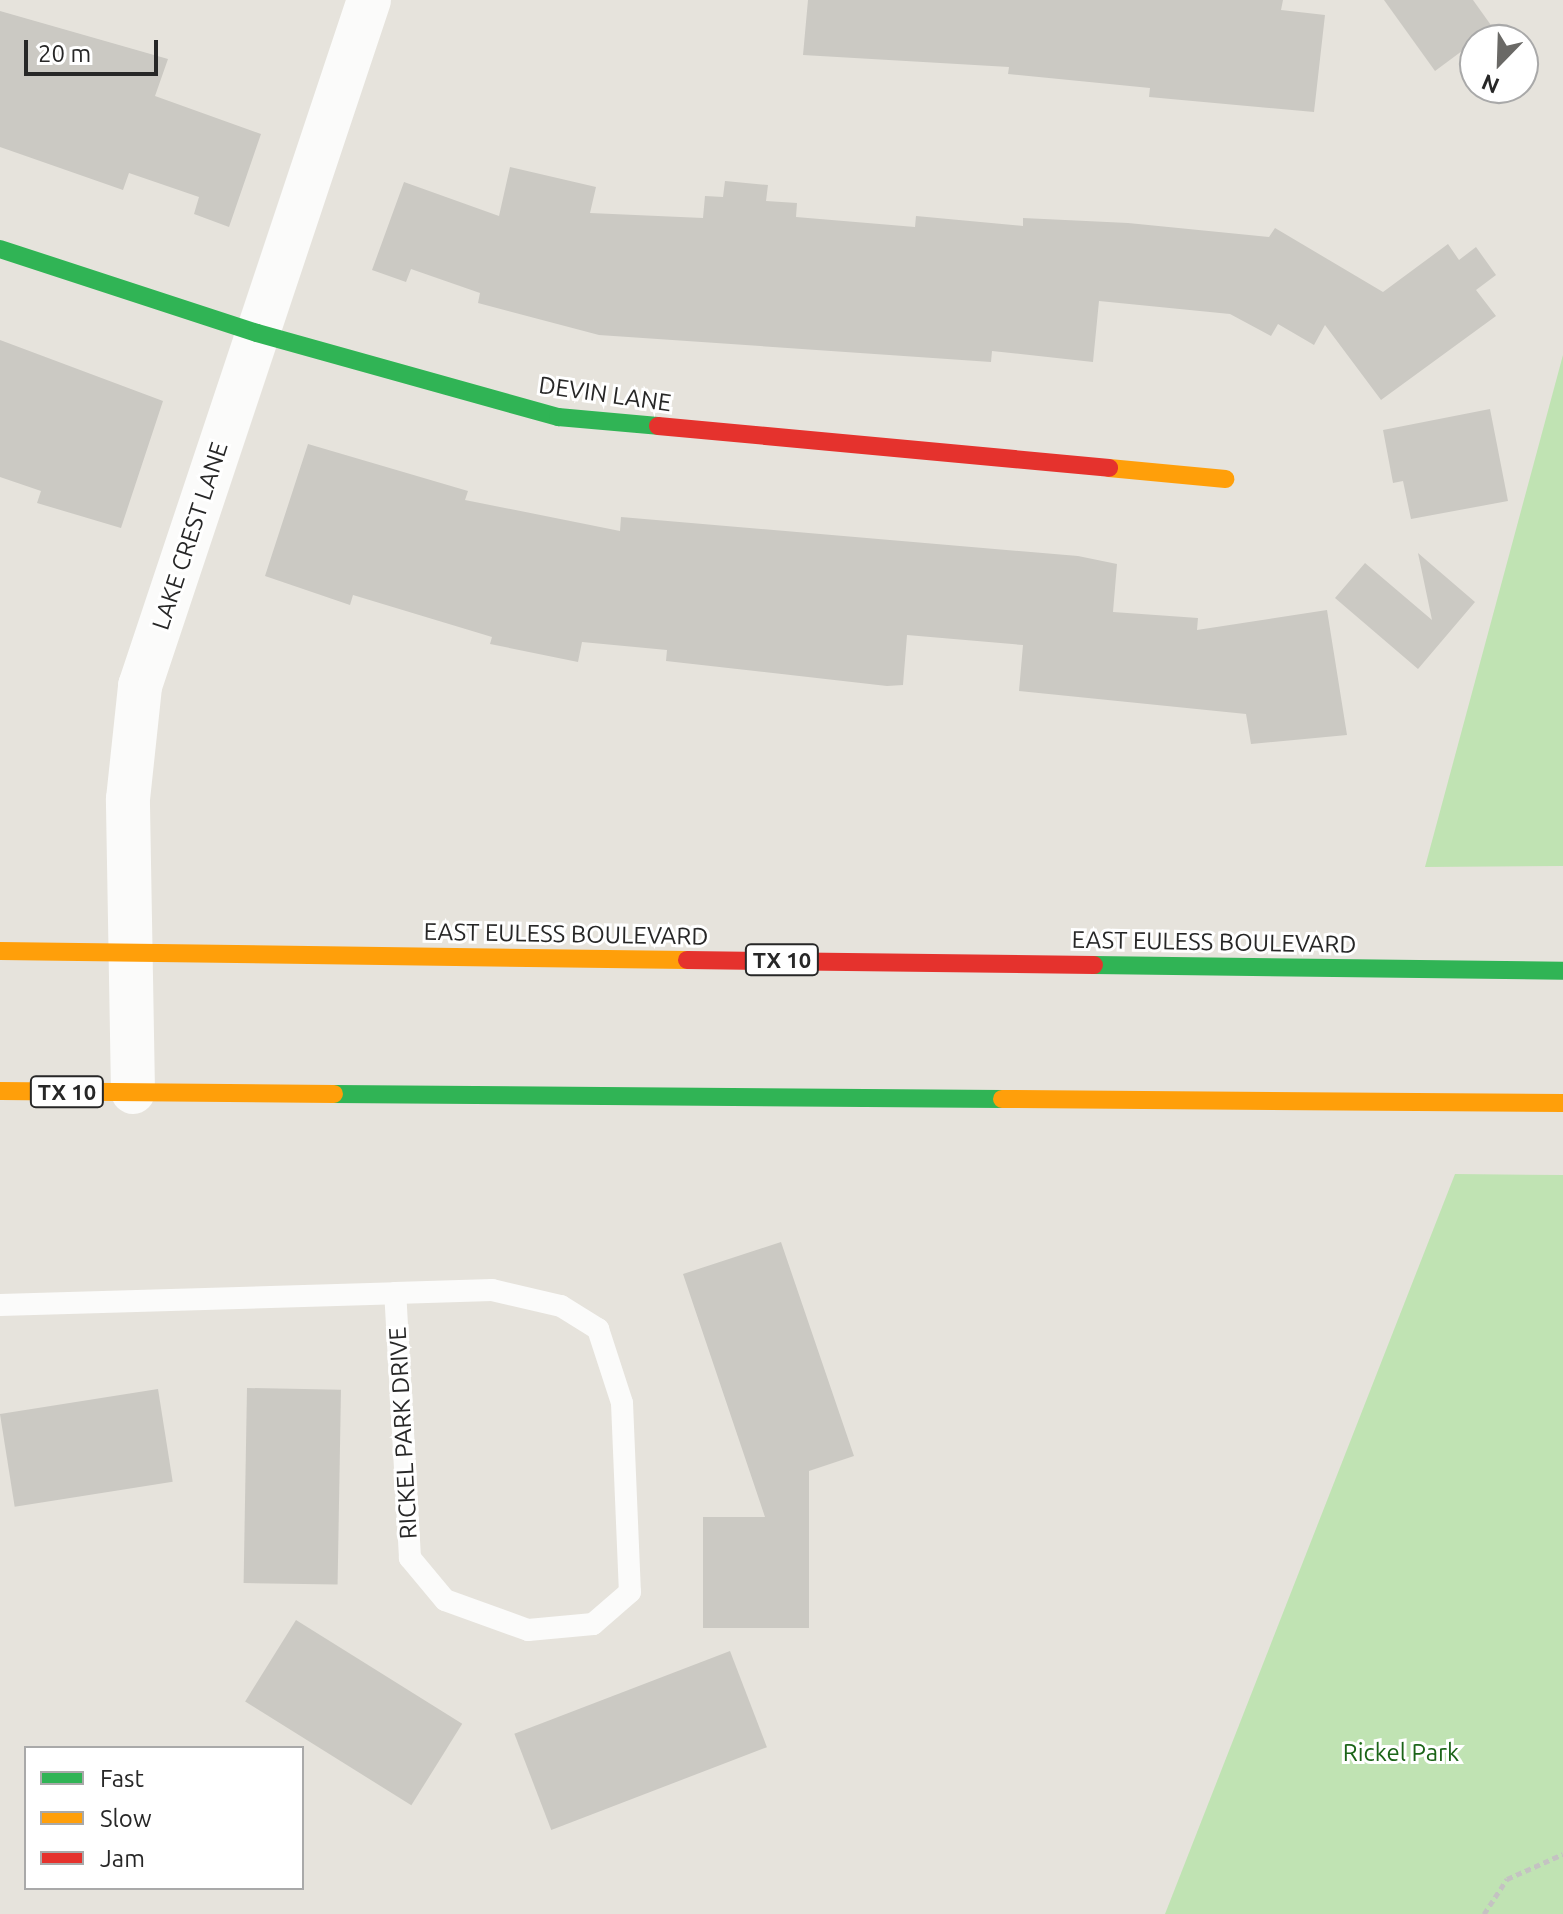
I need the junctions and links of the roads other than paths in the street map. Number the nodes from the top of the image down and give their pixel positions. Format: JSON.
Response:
{"nodes":[{"id":1,"x":369,"y":0,"type":"edge"},
{"id":2,"x":0,"y":249,"type":"edge"},
{"id":3,"x":257,"y":333,"type":"junction"},
{"id":4,"x":1225,"y":479,"type":"dead end"},
{"id":5,"x":0,"y":951,"type":"edge"},
{"id":6,"x":131,"y":952,"type":"junction"},
{"id":7,"x":1563,"y":971,"type":"edge"},
{"id":8,"x":0,"y":1091,"type":"edge"},
{"id":9,"x":133,"y":1092,"type":"junction"},
{"id":10,"x":1563,"y":1103,"type":"edge"},
{"id":11,"x":395,"y":1293,"type":"junction"},
{"id":12,"x":0,"y":1305,"type":"edge"}],
"edges":[{"from":1,"to":3,"type":"street","name":"LAKE CREST LANE"},
{"from":2,"to":3,"type":"main road","name":"DEVIN LANE"},
{"from":3,"to":4,"type":"main road","name":"DEVIN LANE"},
{"from":3,"to":6,"type":"street","name":"LAKE CREST LANE"},
{"from":5,"to":6,"type":"main road","name":"EAST EULESS BOULEVARD","number":"TX 10"},
{"from":6,"to":7,"type":"main road","name":"EAST EULESS BOULEVARD","number":"TX 10"},
{"from":6,"to":9,"type":"street","name":"LAKE CREST LANE"},
{"from":8,"to":9,"type":"main road","number":"TX 10"},
{"from":9,"to":10,"type":"main road","number":"TX 10"},
{"from":11,"to":11,"type":"lane","name":"RICKEL PARK DRIVE"},
{"from":11,"to":12,"type":"lane","name":"RICKEL PARK DRIVE"}]}
